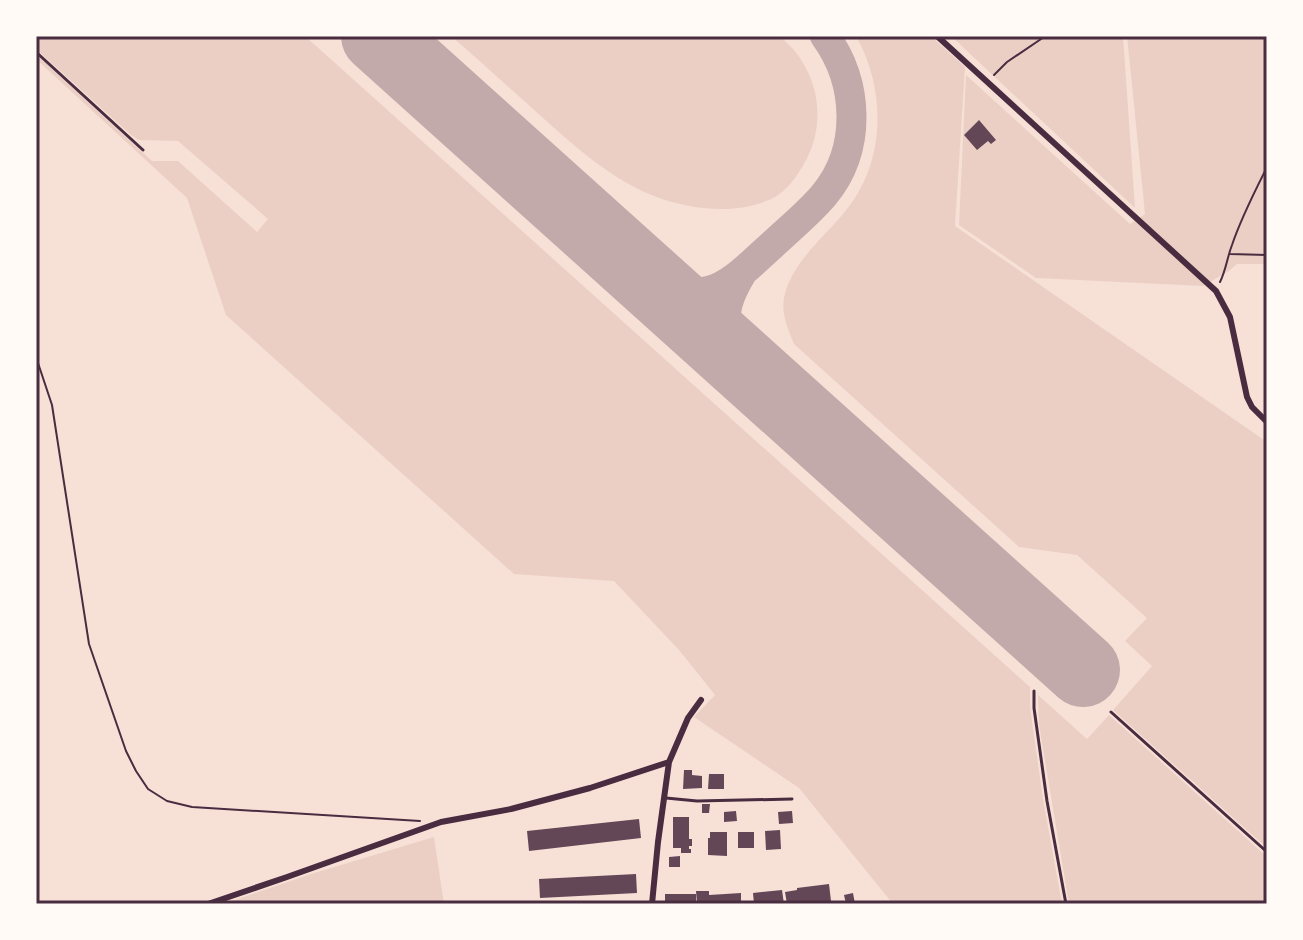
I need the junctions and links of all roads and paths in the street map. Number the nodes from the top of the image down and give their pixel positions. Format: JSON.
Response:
{"nodes":[{"id":1,"x":937,"y":36,"type":"edge"},
{"id":2,"x":1044,"y":37,"type":"edge"},
{"id":3,"x":36,"y":52,"type":"edge"},
{"id":4,"x":987,"y":81,"type":"junction"},
{"id":5,"x":143,"y":150,"type":"dead end"},
{"id":6,"x":1267,"y":167,"type":"edge"},
{"id":7,"x":1229,"y":254,"type":"junction"},
{"id":8,"x":1267,"y":255,"type":"edge"},
{"id":9,"x":1216,"y":291,"type":"junction"},
{"id":10,"x":36,"y":357,"type":"edge"},
{"id":11,"x":1267,"y":422,"type":"edge"},
{"id":12,"x":1034,"y":691,"type":"dead end"},
{"id":13,"x":701,"y":700,"type":"dead end"},
{"id":14,"x":1111,"y":712,"type":"dead end"},
{"id":15,"x":669,"y":762,"type":"junction"},
{"id":16,"x":666,"y":798,"type":"junction"},
{"id":17,"x":792,"y":799,"type":"dead end"},
{"id":18,"x":441,"y":822,"type":"junction"},
{"id":19,"x":1267,"y":852,"type":"edge"},
{"id":20,"x":208,"y":904,"type":"edge"},
{"id":21,"x":652,"y":904,"type":"edge"},
{"id":22,"x":1066,"y":904,"type":"edge"}],
"edges":[{"from":1,"to":4,"type":"street"},
{"from":2,"to":4,"type":"path"},
{"from":3,"to":5,"type":"lane"},
{"from":4,"to":9,"type":"street"},
{"from":6,"to":7,"type":"path"},
{"from":7,"to":8,"type":"path"},
{"from":7,"to":9,"type":"path"},
{"from":9,"to":11,"type":"street"},
{"from":10,"to":18,"type":"path"},
{"from":12,"to":22,"type":"lane"},
{"from":13,"to":15,"type":"street"},
{"from":14,"to":19,"type":"lane"},
{"from":15,"to":16,"type":"street"},
{"from":15,"to":18,"type":"street"},
{"from":16,"to":17,"type":"lane"},
{"from":16,"to":21,"type":"street"},
{"from":18,"to":20,"type":"street"}]}
